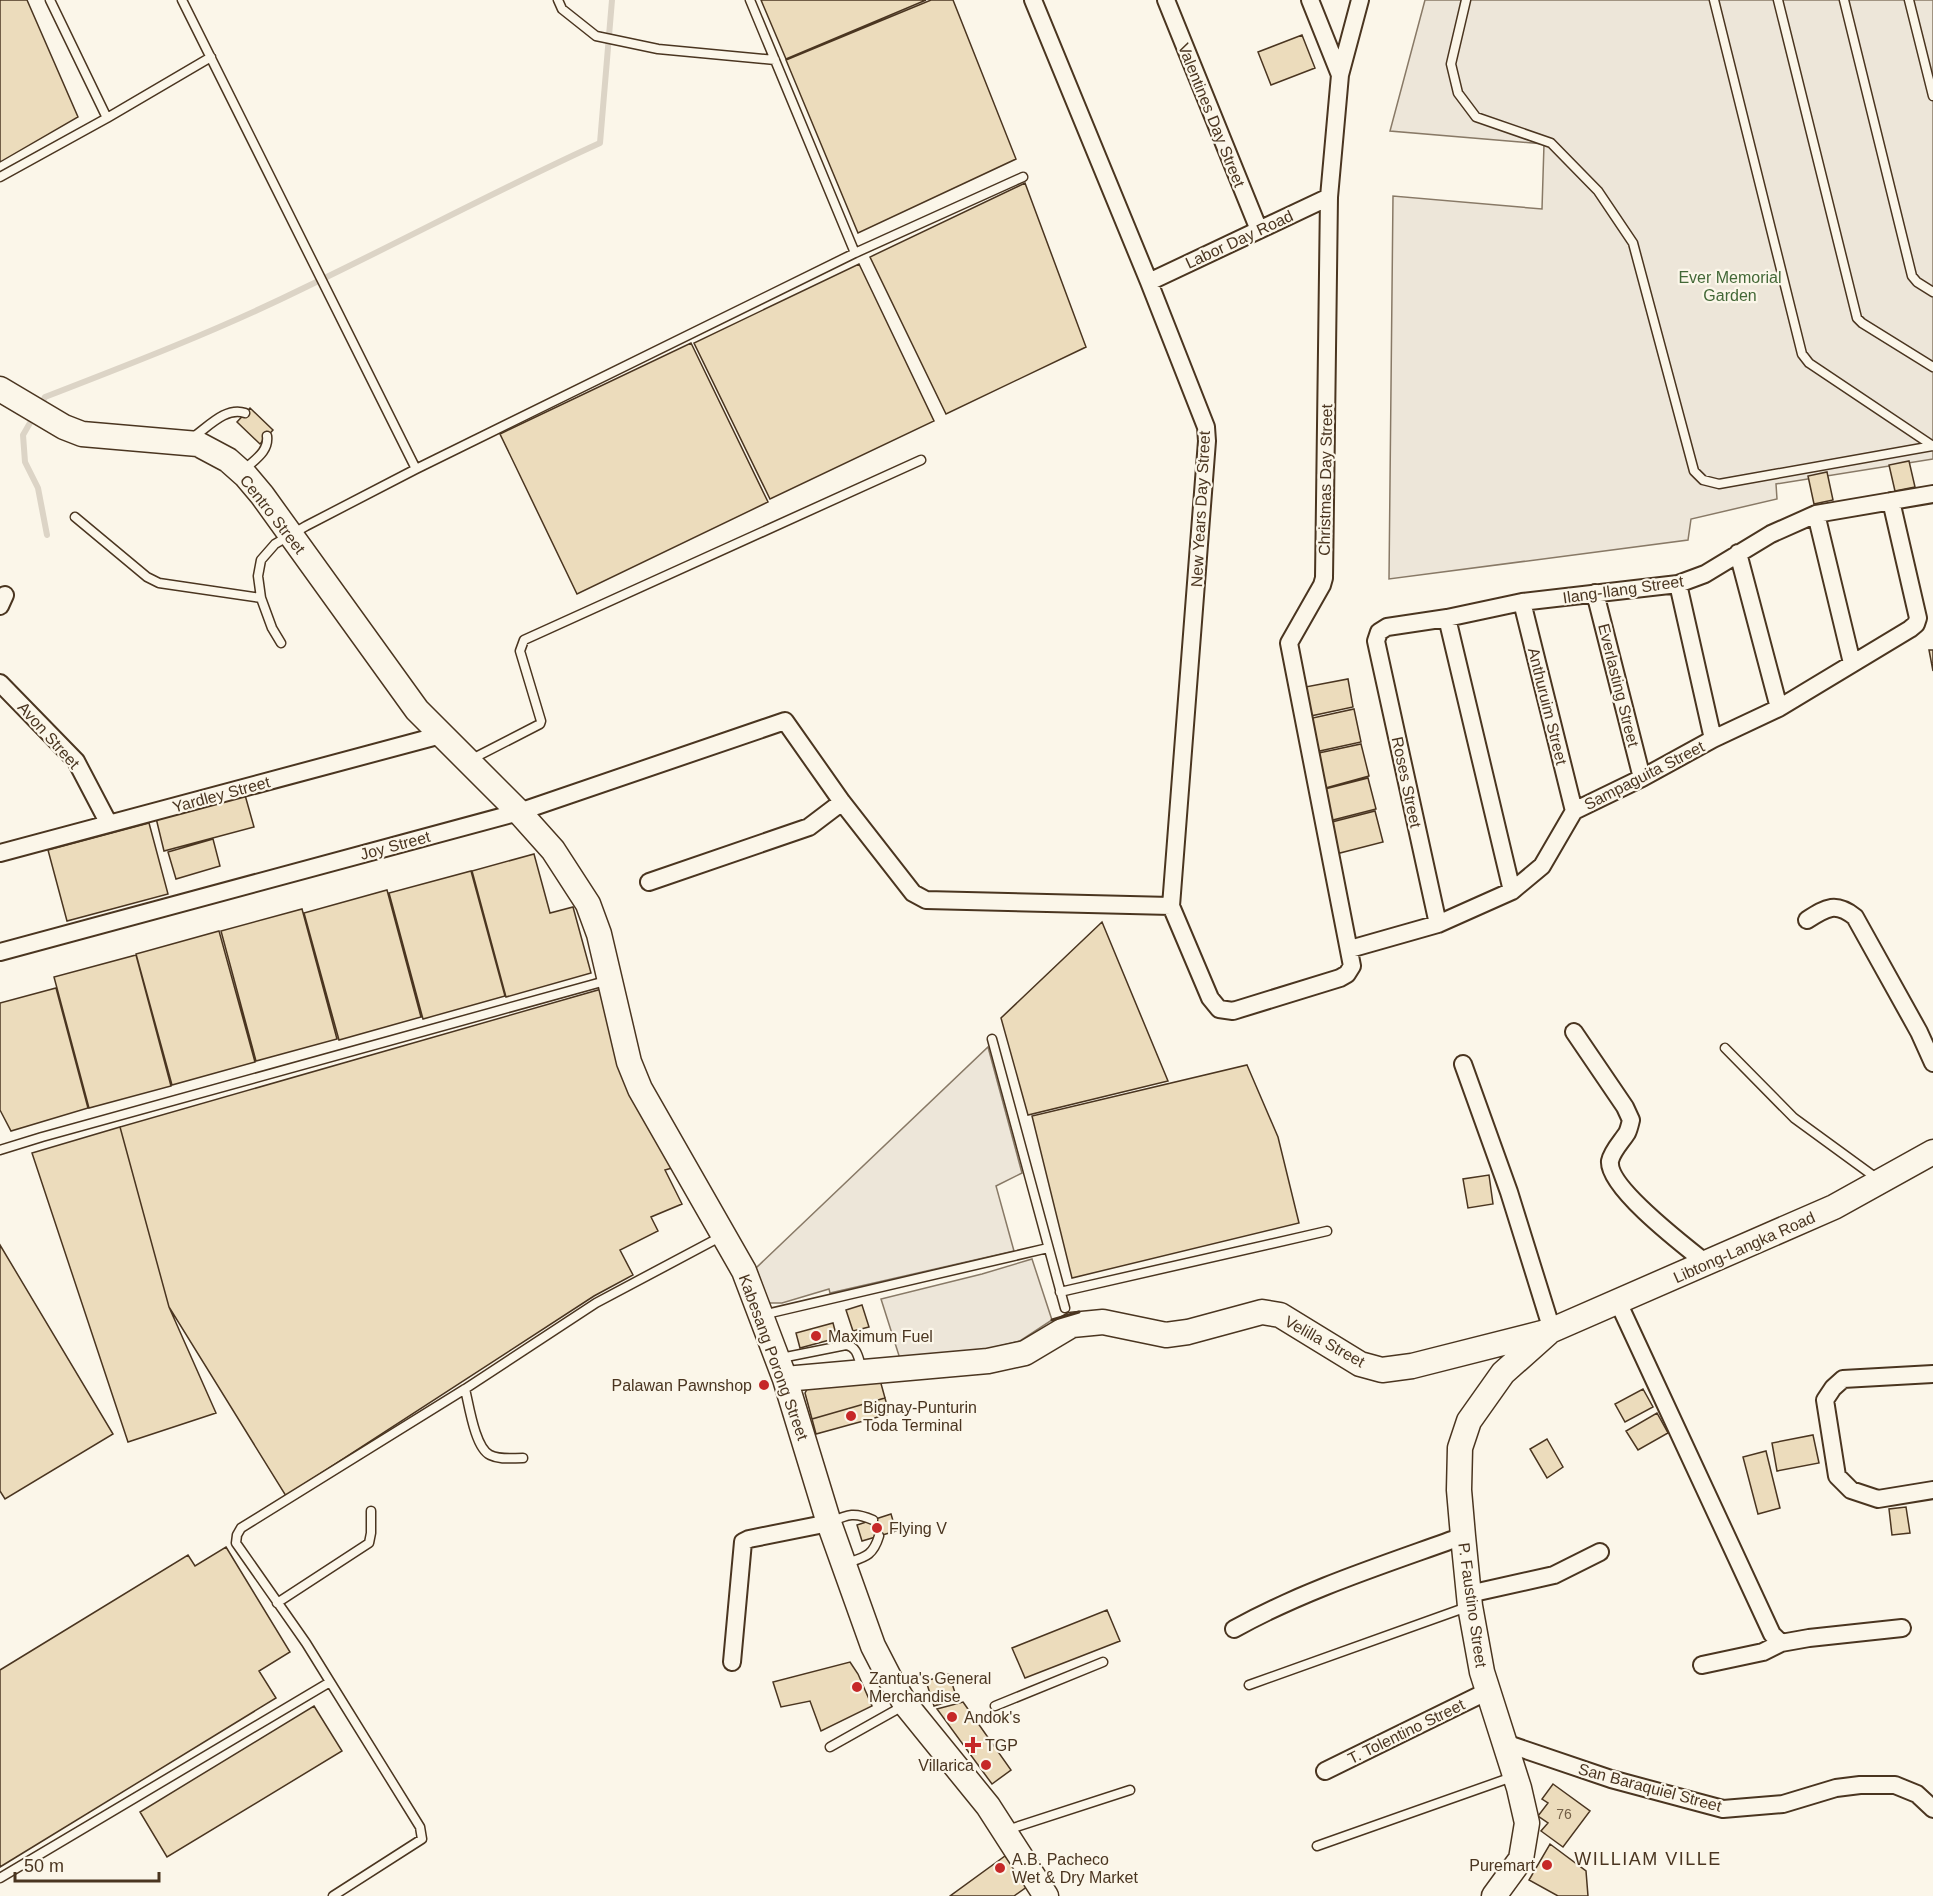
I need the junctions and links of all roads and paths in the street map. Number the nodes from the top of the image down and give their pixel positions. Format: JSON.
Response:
{"nodes":[{"id":1,"x":50,"y":0,"type":"edge"},
{"id":2,"x":182,"y":0,"type":"edge"},
{"id":3,"x":558,"y":0,"type":"edge"},
{"id":4,"x":750,"y":0,"type":"edge"},
{"id":5,"x":1034,"y":0,"type":"edge"},
{"id":6,"x":1166,"y":0,"type":"edge"},
{"id":7,"x":1310,"y":0,"type":"edge"},
{"id":8,"x":1360,"y":0,"type":"edge"},
{"id":9,"x":1466,"y":0,"type":"edge"},
{"id":10,"x":1713,"y":0,"type":"edge"},
{"id":11,"x":1778,"y":0,"type":"edge"},
{"id":12,"x":1844,"y":0,"type":"edge"},
{"id":13,"x":1909,"y":0,"type":"edge"},
{"id":14,"x":211,"y":57,"type":"junction"},
{"id":15,"x":775,"y":60,"type":"junction"},
{"id":16,"x":1340,"y":75,"type":"junction"},
{"id":17,"x":1933,"y":96,"type":"edge"},
{"id":18,"x":107,"y":118,"type":"junction"},
{"id":19,"x":0,"y":177,"type":"edge"},
{"id":20,"x":1023,"y":177,"type":"dead end"},
{"id":21,"x":1329,"y":197,"type":"junction"},
{"id":22,"x":1258,"y":230,"type":"junction"},
{"id":23,"x":855,"y":253,"type":"junction"},
{"id":24,"x":1149,"y":282,"type":"junction"},
{"id":25,"x":1933,"y":292,"type":"edge"},
{"id":26,"x":1933,"y":368,"type":"edge"},
{"id":27,"x":0,"y":389,"type":"edge"},
{"id":28,"x":245,"y":413,"type":"dead end"},
{"id":29,"x":267,"y":436,"type":"dead end"},
{"id":30,"x":186,"y":443,"type":"junction"},
{"id":31,"x":1933,"y":446,"type":"edge"},
{"id":32,"x":921,"y":460,"type":"dead end"},
{"id":33,"x":416,"y":469,"type":"junction"},
{"id":34,"x":241,"y":472,"type":"junction"},
{"id":35,"x":1933,"y":494,"type":"edge"},
{"id":36,"x":1891,"y":501,"type":"junction"},
{"id":37,"x":1816,"y":514,"type":"junction"},
{"id":38,"x":75,"y":517,"type":"dead end"},
{"id":39,"x":291,"y":534,"type":"junction"},
{"id":40,"x":1738,"y":553,"type":"junction"},
{"id":41,"x":1678,"y":584,"type":"junction"},
{"id":42,"x":1595,"y":592,"type":"junction"},
{"id":43,"x":261,"y":598,"type":"junction"},
{"id":44,"x":1522,"y":602,"type":"junction"},
{"id":45,"x":1447,"y":618,"type":"junction"},
{"id":46,"x":1376,"y":641,"type":"joint"},
{"id":47,"x":281,"y":643,"type":"dead end"},
{"id":48,"x":1852,"y":663,"type":"junction"},
{"id":49,"x":0,"y":683,"type":"edge"},
{"id":50,"x":1779,"y":708,"type":"junction"},
{"id":51,"x":441,"y":735,"type":"junction"},
{"id":52,"x":1713,"y":739,"type":"junction"},
{"id":53,"x":467,"y":761,"type":"junction"},
{"id":54,"x":1642,"y":778,"type":"junction"},
{"id":55,"x":842,"y":802,"type":"junction"},
{"id":56,"x":1574,"y":811,"type":"junction"},
{"id":57,"x":519,"y":812,"type":"junction"},
{"id":58,"x":109,"y":824,"type":"junction"},
{"id":59,"x":3,"y":849,"type":"edge"},
{"id":60,"x":649,"y":882,"type":"dead end"},
{"id":61,"x":1512,"y":891,"type":"junction"},
{"id":62,"x":1172,"y":906,"type":"junction"},
{"id":63,"x":1807,"y":920,"type":"dead end"},
{"id":64,"x":1438,"y":924,"type":"junction"},
{"id":65,"x":1350,"y":949,"type":"junction"},
{"id":66,"x":0,"y":952,"type":"edge"},
{"id":67,"x":609,"y":980,"type":"junction"},
{"id":68,"x":1574,"y":1032,"type":"dead end"},
{"id":69,"x":992,"y":1039,"type":"dead end"},
{"id":70,"x":1725,"y":1048,"type":"dead end"},
{"id":71,"x":1933,"y":1063,"type":"edge"},
{"id":72,"x":1463,"y":1064,"type":"dead end"},
{"id":73,"x":0,"y":1150,"type":"edge"},
{"id":74,"x":1933,"y":1152,"type":"edge"},
{"id":75,"x":1882,"y":1182,"type":"junction"},
{"id":76,"x":1327,"y":1231,"type":"dead end"},
{"id":77,"x":725,"y":1235,"type":"junction"},
{"id":78,"x":1048,"y":1248,"type":"junction"},
{"id":79,"x":1706,"y":1263,"type":"junction"},
{"id":80,"x":1060,"y":1292,"type":"junction"},
{"id":81,"x":1618,"y":1302,"type":"junction"},
{"id":82,"x":1065,"y":1308,"type":"dead end"},
{"id":83,"x":762,"y":1315,"type":"junction"},
{"id":84,"x":1551,"y":1330,"type":"junction"},
{"id":85,"x":796,"y":1367,"type":"junction"},
{"id":86,"x":1933,"y":1374,"type":"edge"},
{"id":87,"x":465,"y":1389,"type":"junction"},
{"id":88,"x":523,"y":1458,"type":"dead end"},
{"id":89,"x":1933,"y":1491,"type":"edge"},
{"id":90,"x":371,"y":1511,"type":"dead end"},
{"id":91,"x":873,"y":1520,"type":"dead end"},
{"id":92,"x":829,"y":1523,"type":"junction"},
{"id":93,"x":879,"y":1536,"type":"dead end"},
{"id":94,"x":1463,"y":1536,"type":"junction"},
{"id":95,"x":1600,"y":1552,"type":"dead end"},
{"id":96,"x":843,"y":1564,"type":"junction"},
{"id":97,"x":1470,"y":1600,"type":"junction"},
{"id":98,"x":277,"y":1602,"type":"junction"},
{"id":99,"x":1902,"y":1628,"type":"dead end"},
{"id":100,"x":1234,"y":1629,"type":"dead end"},
{"id":101,"x":1781,"y":1643,"type":"junction"},
{"id":102,"x":732,"y":1662,"type":"dead end"},
{"id":103,"x":1103,"y":1662,"type":"dead end"},
{"id":104,"x":1702,"y":1665,"type":"dead end"},
{"id":105,"x":330,"y":1682,"type":"junction"},
{"id":106,"x":1249,"y":1685,"type":"dead end"},
{"id":107,"x":1488,"y":1691,"type":"junction"},
{"id":108,"x":906,"y":1705,"type":"junction"},
{"id":109,"x":995,"y":1706,"type":"dead end"},
{"id":110,"x":1505,"y":1743,"type":"junction"},
{"id":111,"x":830,"y":1747,"type":"dead end"},
{"id":112,"x":1325,"y":1771,"type":"dead end"},
{"id":113,"x":1515,"y":1776,"type":"junction"},
{"id":114,"x":1130,"y":1790,"type":"dead end"},
{"id":115,"x":1933,"y":1809,"type":"edge"},
{"id":116,"x":1004,"y":1831,"type":"junction"},
{"id":117,"x":1317,"y":1846,"type":"dead end"},
{"id":118,"x":0,"y":1878,"type":"edge"},
{"id":119,"x":333,"y":1896,"type":"edge"},
{"id":120,"x":1046,"y":1896,"type":"edge"},
{"id":121,"x":1494,"y":1896,"type":"edge"}],
"edges":[{"from":1,"to":18,"type":"lane"},
{"from":2,"to":14,"type":"lane"},
{"from":3,"to":15,"type":"lane"},
{"from":4,"to":15,"type":"lane"},
{"from":5,"to":24,"type":"street","name":"New Years Day Street"},
{"from":6,"to":22,"type":"street","name":"Valentines Day Street"},
{"from":7,"to":16,"type":"street"},
{"from":8,"to":16,"type":"street","name":"Christmas Day Street"},
{"from":9,"to":31,"type":"lane"},
{"from":10,"to":31,"type":"lane"},
{"from":11,"to":26,"type":"lane"},
{"from":12,"to":25,"type":"lane"},
{"from":13,"to":17,"type":"lane"},
{"from":14,"to":18,"type":"lane"},
{"from":14,"to":33,"type":"lane"},
{"from":15,"to":23,"type":"lane"},
{"from":16,"to":21,"type":"street","name":"Christmas Day Street"},
{"from":18,"to":19,"type":"lane"},
{"from":20,"to":23,"type":"lane"},
{"from":21,"to":22,"type":"street","name":"Labor Day Road"},
{"from":21,"to":65,"type":"street","name":"Christmas Day Street"},
{"from":22,"to":24,"type":"street","name":"Labor Day Road"},
{"from":23,"to":33,"type":"lane"},
{"from":24,"to":62,"type":"street","name":"New Years Day Street"},
{"from":27,"to":30,"type":"main road","name":"Centro Street"},
{"from":28,"to":30,"type":"lane"},
{"from":29,"to":34,"type":"lane"},
{"from":30,"to":34,"type":"main road","name":"Centro Street"},
{"from":32,"to":53,"type":"lane"},
{"from":33,"to":39,"type":"lane"},
{"from":34,"to":39,"type":"main road","name":"Centro Street"},
{"from":35,"to":36,"type":"street","name":"Ilang-Ilang Street"},
{"from":36,"to":37,"type":"street","name":"Ilang-Ilang Street"},
{"from":36,"to":48,"type":"street","name":"Sampaguita Street"},
{"from":37,"to":40,"type":"street","name":"Ilang-Ilang Street"},
{"from":37,"to":48,"type":"street"},
{"from":38,"to":43,"type":"lane"},
{"from":39,"to":43,"type":"lane"},
{"from":39,"to":51,"type":"main road","name":"Centro Street"},
{"from":40,"to":41,"type":"street","name":"Ilang-Ilang Street"},
{"from":40,"to":50,"type":"street"},
{"from":41,"to":42,"type":"street","name":"Ilang-Ilang Street"},
{"from":41,"to":52,"type":"street"},
{"from":42,"to":44,"type":"street","name":"Ilang-Ilang Street"},
{"from":42,"to":54,"type":"street","name":"Everlasting Street"},
{"from":43,"to":47,"type":"lane"},
{"from":44,"to":45,"type":"street","name":"Ilang-Ilang Street"},
{"from":44,"to":56,"type":"street","name":"Anthuruim Street"},
{"from":45,"to":46,"type":"street","name":"Ilang-Ilang Street"},
{"from":45,"to":61,"type":"street"},
{"from":46,"to":64,"type":"street","name":"Roses Street"},
{"from":48,"to":50,"type":"street","name":"Sampaguita Street"},
{"from":49,"to":58,"type":"street","name":"Avon Street"},
{"from":50,"to":52,"type":"street","name":"Sampaguita Street"},
{"from":51,"to":53,"type":"main road","name":"Kabesang Porong Street"},
{"from":51,"to":58,"type":"street","name":"Yardley Street"},
{"from":52,"to":54,"type":"street","name":"Sampaguita Street"},
{"from":53,"to":57,"type":"main road","name":"Kabesang Porong Street"},
{"from":54,"to":56,"type":"street","name":"Sampaguita Street"},
{"from":55,"to":57,"type":"street","name":"Joy Street"},
{"from":55,"to":60,"type":"street"},
{"from":55,"to":62,"type":"street"},
{"from":56,"to":61,"type":"street","name":"Sampaguita Street"},
{"from":57,"to":66,"type":"street","name":"Joy Street"},
{"from":57,"to":67,"type":"main road","name":"Kabesang Porong Street"},
{"from":58,"to":59,"type":"street","name":"Yardley Street"},
{"from":61,"to":64,"type":"street","name":"Sampaguita Street"},
{"from":62,"to":65,"type":"street"},
{"from":63,"to":71,"type":"street"},
{"from":64,"to":65,"type":"street","name":"Sampaguita Street"},
{"from":67,"to":73,"type":"lane"},
{"from":67,"to":77,"type":"main road","name":"Kabesang Porong Street"},
{"from":68,"to":79,"type":"street"},
{"from":69,"to":78,"type":"lane"},
{"from":70,"to":75,"type":"lane"},
{"from":72,"to":84,"type":"street"},
{"from":74,"to":75,"type":"main road","name":"Libtong-Langka Road"},
{"from":75,"to":79,"type":"main road","name":"Libtong-Langka Road"},
{"from":76,"to":80,"type":"lane"},
{"from":77,"to":83,"type":"main road","name":"Kabesang Porong Street"},
{"from":77,"to":87,"type":"lane"},
{"from":78,"to":80,"type":"lane"},
{"from":78,"to":83,"type":"lane"},
{"from":79,"to":81,"type":"main road","name":"Libtong-Langka Road"},
{"from":80,"to":82,"type":"lane"},
{"from":81,"to":84,"type":"main road","name":"Libtong-Langka Road"},
{"from":81,"to":101,"type":"street"},
{"from":83,"to":85,"type":"main road","name":"Kabesang Porong Street"},
{"from":84,"to":85,"type":"main road","name":"Velilla Street"},
{"from":84,"to":94,"type":"main road","name":"P. Faustino Street"},
{"from":85,"to":92,"type":"main road","name":"Kabesang Porong Street"},
{"from":86,"to":89,"type":"street"},
{"from":87,"to":88,"type":"lane"},
{"from":87,"to":98,"type":"lane"},
{"from":90,"to":98,"type":"lane"},
{"from":91,"to":92,"type":"lane"},
{"from":92,"to":96,"type":"main road","name":"Kabesang Porong Street"},
{"from":92,"to":102,"type":"street"},
{"from":93,"to":96,"type":"lane"},
{"from":94,"to":97,"type":"main road","name":"P. Faustino Street"},
{"from":94,"to":100,"type":"street"},
{"from":95,"to":97,"type":"street"},
{"from":96,"to":108,"type":"main road","name":"Kabesang Porong Street"},
{"from":97,"to":106,"type":"lane"},
{"from":97,"to":107,"type":"main road","name":"P. Faustino Street"},
{"from":98,"to":105,"type":"lane"},
{"from":99,"to":101,"type":"street"},
{"from":101,"to":104,"type":"street"},
{"from":103,"to":109,"type":"lane"},
{"from":105,"to":118,"type":"lane"},
{"from":105,"to":119,"type":"lane"},
{"from":107,"to":110,"type":"main road","name":"P. Faustino Street"},
{"from":107,"to":112,"type":"street","name":"T. Tolentino Street"},
{"from":108,"to":111,"type":"lane"},
{"from":108,"to":116,"type":"main road","name":"Kabesang Porong Street"},
{"from":110,"to":113,"type":"main road","name":"P. Faustino Street"},
{"from":110,"to":115,"type":"street","name":"San Baraquiel Street"},
{"from":113,"to":117,"type":"lane"},
{"from":113,"to":121,"type":"main road","name":"P. Faustino Street"},
{"from":114,"to":116,"type":"lane"},
{"from":116,"to":120,"type":"main road","name":"Kabesang Porong Street"}]}
